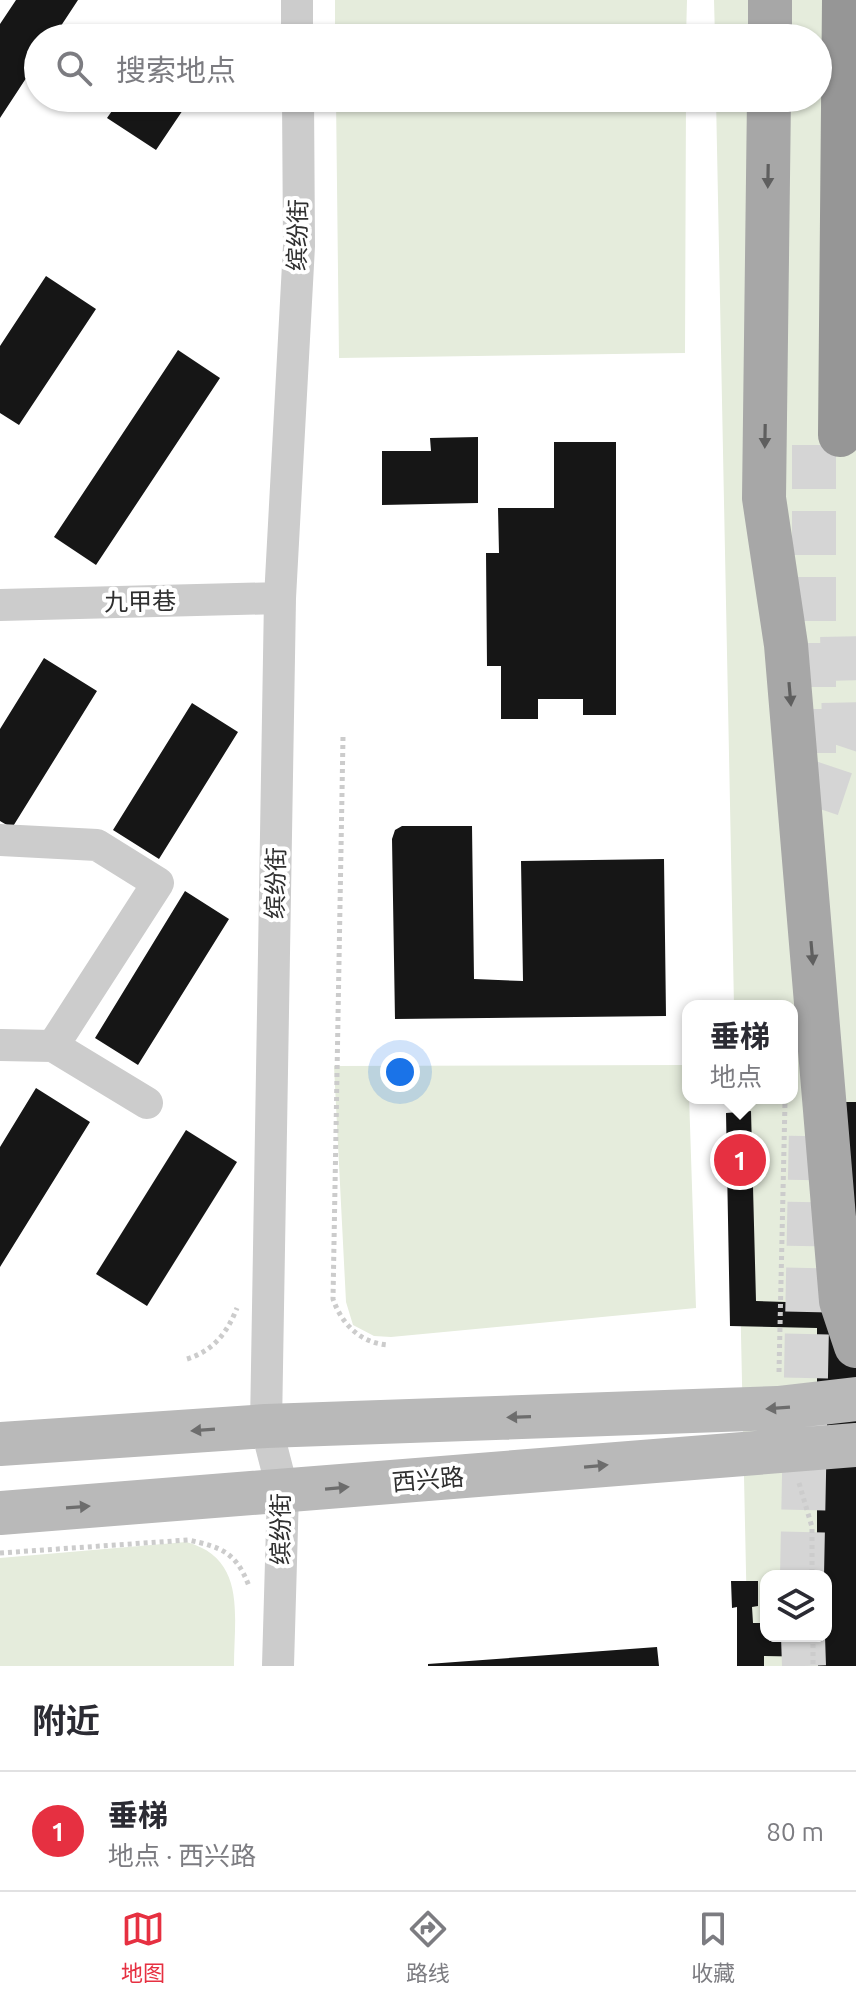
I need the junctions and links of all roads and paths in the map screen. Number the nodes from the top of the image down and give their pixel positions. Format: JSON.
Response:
{"nodes":[{"id":1,"x":297,"y":0,"type":"edge"},
{"id":2,"x":770,"y":0,"type":"edge"},
{"id":3,"x":819,"y":0,"type":"edge"},
{"id":4,"x":844,"y":0,"type":"edge"},
{"id":5,"x":297,"y":24,"type":"edge"},
{"id":6,"x":770,"y":24,"type":"edge"},
{"id":7,"x":819,"y":24,"type":"edge"},
{"id":8,"x":298,"y":112,"type":"edge"},
{"id":9,"x":769,"y":112,"type":"edge"},
{"id":10,"x":818,"y":112,"type":"edge"},
{"id":11,"x":280,"y":598,"type":"junction"},
{"id":12,"x":0,"y":605,"type":"edge"},
{"id":13,"x":343,"y":737,"type":"dead end"},
{"id":14,"x":0,"y":840,"type":"edge"},
{"id":15,"x":0,"y":1045,"type":"edge"},
{"id":16,"x":53,"y":1046,"type":"junction"},
{"id":17,"x":147,"y":1103,"type":"dead end"},
{"id":18,"x":785,"y":1104,"type":"edge"},
{"id":19,"x":238,"y":1305,"type":"dead end"},
{"id":20,"x":388,"y":1345,"type":"dead end"},
{"id":21,"x":856,"y":1346,"type":"edge"},
{"id":22,"x":187,"y":1359,"type":"dead end"},
{"id":23,"x":856,"y":1399,"type":"edge"},
{"id":24,"x":778,"y":1408,"type":"junction"},
{"id":25,"x":266,"y":1426,"type":"junction"},
{"id":26,"x":0,"y":1444,"type":"edge"},
{"id":27,"x":856,"y":1445,"type":"edge"},
{"id":28,"x":790,"y":1450,"type":"junction"},
{"id":29,"x":283,"y":1492,"type":"junction"},
{"id":30,"x":0,"y":1513,"type":"edge"},
{"id":31,"x":0,"y":1553,"type":"edge"},
{"id":32,"x":812,"y":1570,"type":"edge"},
{"id":33,"x":252,"y":1593,"type":"dead end"},
{"id":34,"x":813,"y":1642,"type":"edge"},
{"id":35,"x":278,"y":1666,"type":"edge"},
{"id":36,"x":813,"y":1666,"type":"edge"}],
"edges":[{"from":1,"to":5,"type":"street"},
{"from":2,"to":6,"type":"main road"},
{"from":3,"to":7,"type":"highway"},
{"from":4,"to":10,"type":"highway"},
{"from":8,"to":11,"type":"street","name":"缤纷街"},
{"from":9,"to":21,"type":"main road","one_way":true},
{"from":11,"to":12,"type":"street","name":"九甲巷"},
{"from":11,"to":25,"type":"street","name":"缤纷街"},
{"from":13,"to":20,"type":"path"},
{"from":14,"to":16,"type":"street"},
{"from":15,"to":16,"type":"street"},
{"from":16,"to":17,"type":"street"},
{"from":18,"to":24,"type":"path"},
{"from":19,"to":22,"type":"path"},
{"from":23,"to":24,"type":"main road","one_way":true},
{"from":24,"to":25,"type":"main road","one_way":true},
{"from":25,"to":26,"type":"main road","one_way":true},
{"from":25,"to":29,"type":"street","name":"缤纷街"},
{"from":27,"to":28,"type":"main road","name":"西兴路"},
{"from":29,"to":28,"type":"main road","name":"西兴路","one_way":true},
{"from":28,"to":32,"type":"path"},
{"from":30,"to":29,"type":"main road","name":"西兴路","one_way":true},
{"from":29,"to":35,"type":"street","name":"缤纷街"},
{"from":31,"to":33,"type":"path"},
{"from":34,"to":36,"type":"path"}]}
